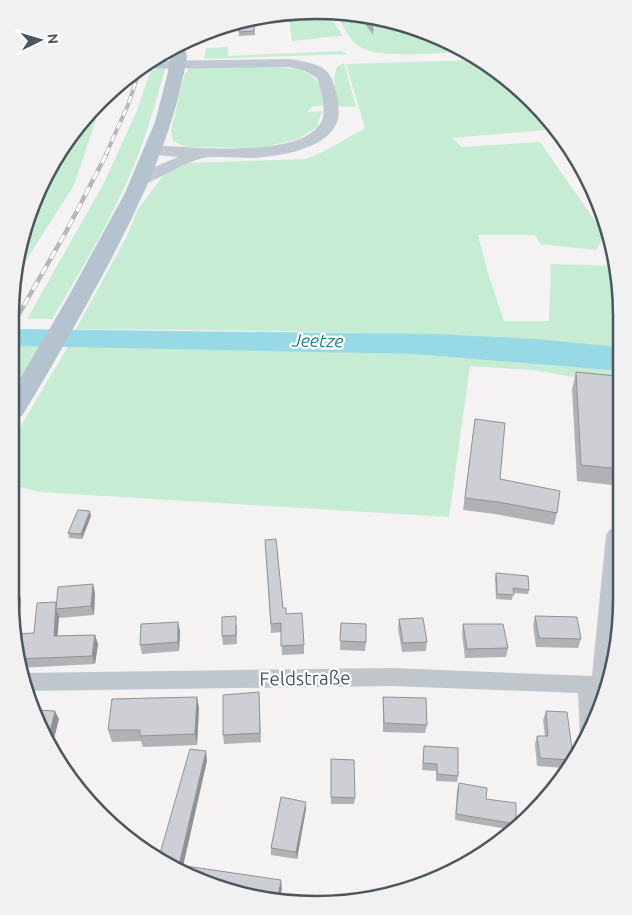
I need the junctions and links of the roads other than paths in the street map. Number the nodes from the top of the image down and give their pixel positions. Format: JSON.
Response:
{"nodes":[{"id":1,"x":178,"y":59,"type":"edge"},
{"id":2,"x":156,"y":66,"type":"edge"},
{"id":3,"x":154,"y":150,"type":"junction"},
{"id":4,"x":204,"y":153,"type":"junction"},
{"id":5,"x":142,"y":179,"type":"junction"},
{"id":6,"x":19,"y":401,"type":"edge"},
{"id":7,"x":613,"y":552,"type":"edge"},
{"id":8,"x":31,"y":682,"type":"edge"},
{"id":9,"x":597,"y":685,"type":"edge"},
{"id":10,"x":595,"y":702,"type":"edge"}],
"edges":[{"from":1,"to":3,"type":"main road"},
{"from":2,"to":4,"type":"main road"},
{"from":3,"to":4,"type":"main road"},
{"from":3,"to":5,"type":"main road"},
{"from":4,"to":5,"type":"main road"},
{"from":5,"to":6,"type":"main road"},
{"from":7,"to":9,"type":"street"},
{"from":8,"to":9,"type":"street","name":"Feldstraße"},
{"from":9,"to":10,"type":"street"}]}
